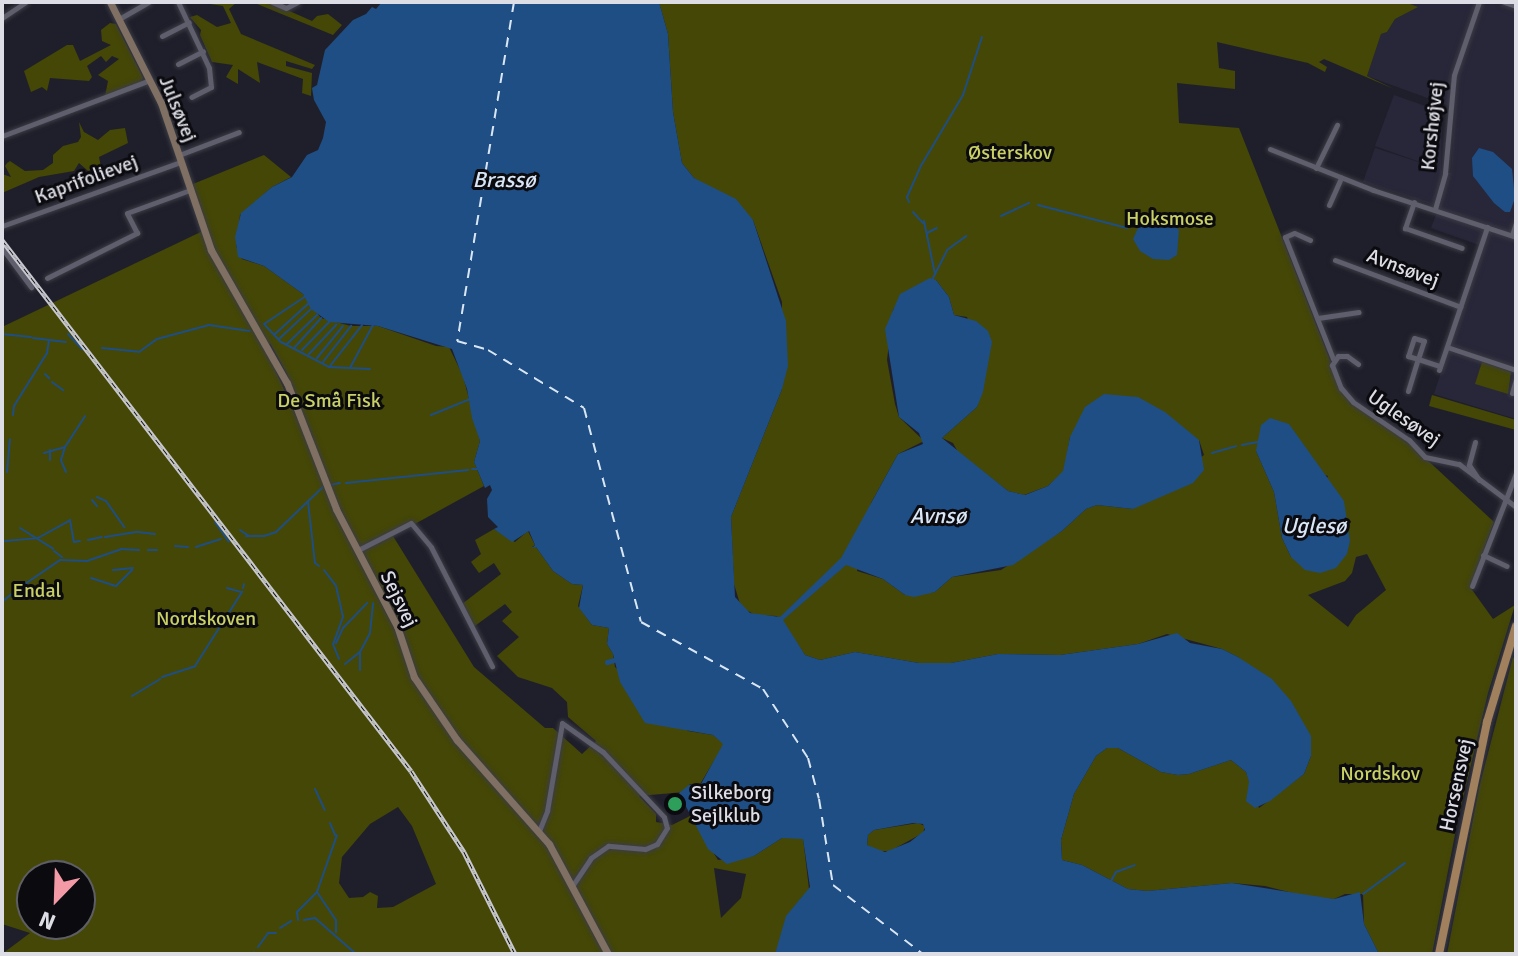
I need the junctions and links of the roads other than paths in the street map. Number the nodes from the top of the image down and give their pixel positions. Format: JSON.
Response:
{"nodes":[{"id":1,"x":26,"y":2,"type":"edge"},
{"id":2,"x":110,"y":2,"type":"edge"},
{"id":3,"x":149,"y":2,"type":"edge"},
{"id":4,"x":178,"y":2,"type":"edge"},
{"id":5,"x":272,"y":2,"type":"edge"},
{"id":6,"x":298,"y":2,"type":"edge"},
{"id":7,"x":1479,"y":2,"type":"edge"},
{"id":8,"x":1504,"y":2,"type":"edge"},
{"id":9,"x":1516,"y":6,"type":"edge"},
{"id":10,"x":2,"y":18,"type":"edge"},
{"id":11,"x":118,"y":20,"type":"junction"},
{"id":12,"x":189,"y":22,"type":"junction"},
{"id":13,"x":162,"y":36,"type":"dead end"},
{"id":14,"x":203,"y":51,"type":"junction"},
{"id":15,"x":178,"y":64,"type":"dead end"},
{"id":16,"x":150,"y":80,"type":"junction"},
{"id":17,"x":191,"y":97,"type":"dead end"},
{"id":18,"x":1337,"y":125,"type":"dead end"},
{"id":19,"x":239,"y":132,"type":"dead end"},
{"id":20,"x":2,"y":136,"type":"edge"},
{"id":21,"x":1270,"y":149,"type":"dead end"},
{"id":22,"x":180,"y":159,"type":"junction"},
{"id":23,"x":1316,"y":168,"type":"junction"},
{"id":24,"x":1341,"y":178,"type":"junction"},
{"id":25,"x":190,"y":190,"type":"junction"},
{"id":26,"x":1414,"y":202,"type":"junction"},
{"id":27,"x":1329,"y":205,"type":"dead end"},
{"id":28,"x":1435,"y":209,"type":"junction"},
{"id":29,"x":1516,"y":223,"type":"edge"},
{"id":30,"x":2,"y":226,"type":"edge"},
{"id":31,"x":1487,"y":227,"type":"junction"},
{"id":32,"x":204,"y":232,"type":"joint"},
{"id":33,"x":1514,"y":236,"type":"edge"},
{"id":34,"x":1310,"y":240,"type":"dead end"},
{"id":35,"x":2,"y":248,"type":"edge"},
{"id":36,"x":1462,"y":248,"type":"dead end"},
{"id":37,"x":1335,"y":260,"type":"dead end"},
{"id":38,"x":47,"y":278,"type":"dead end"},
{"id":39,"x":31,"y":287,"type":"dead end"},
{"id":40,"x":1461,"y":307,"type":"junction"},
{"id":41,"x":1359,"y":312,"type":"dead end"},
{"id":42,"x":1318,"y":318,"type":"junction"},
{"id":43,"x":1447,"y":347,"type":"junction"},
{"id":44,"x":1333,"y":359,"type":"junction"},
{"id":45,"x":1358,"y":364,"type":"dead end"},
{"id":46,"x":1516,"y":370,"type":"edge"},
{"id":47,"x":1516,"y":379,"type":"edge"},
{"id":48,"x":1408,"y":391,"type":"dead end"},
{"id":49,"x":1512,"y":393,"type":"dead end"},
{"id":50,"x":1475,"y":442,"type":"dead end"},
{"id":51,"x":1516,"y":473,"type":"edge"},
{"id":52,"x":1479,"y":481,"type":"junction"},
{"id":53,"x":1505,"y":500,"type":"junction"},
{"id":54,"x":1516,"y":507,"type":"edge"},
{"id":55,"x":357,"y":550,"type":"junction"},
{"id":56,"x":1483,"y":555,"type":"junction"},
{"id":57,"x":1498,"y":562,"type":"junction"},
{"id":58,"x":1507,"y":566,"type":"dead end"},
{"id":59,"x":1493,"y":572,"type":"dead end"},
{"id":60,"x":1472,"y":586,"type":"dead end"},
{"id":61,"x":1515,"y":630,"type":"edge"},
{"id":62,"x":492,"y":666,"type":"dead end"},
{"id":63,"x":539,"y":831,"type":"junction"},
{"id":64,"x":573,"y":885,"type":"junction"},
{"id":65,"x":608,"y":954,"type":"edge"},
{"id":66,"x":1439,"y":954,"type":"edge"}],
"edges":[{"from":1,"to":10,"type":"street"},
{"from":2,"to":11,"type":"street","name":"Julsøvej"},
{"from":3,"to":11,"type":"street"},
{"from":4,"to":12,"type":"street"},
{"from":5,"to":6,"type":"street"},
{"from":7,"to":28,"type":"street","name":"Korshøjvej"},
{"from":8,"to":9,"type":"street"},
{"from":11,"to":16,"type":"street","name":"Julsøvej"},
{"from":12,"to":13,"type":"street"},
{"from":12,"to":14,"type":"street"},
{"from":14,"to":15,"type":"street"},
{"from":14,"to":17,"type":"street"},
{"from":16,"to":20,"type":"street"},
{"from":16,"to":22,"type":"street","name":"Julsøvej"},
{"from":18,"to":23,"type":"street"},
{"from":19,"to":22,"type":"street","name":"Kaprifolievej"},
{"from":21,"to":23,"type":"street"},
{"from":22,"to":25,"type":"street","name":"Julsøvej"},
{"from":22,"to":30,"type":"street","name":"Kaprifolievej"},
{"from":23,"to":24,"type":"street"},
{"from":24,"to":26,"type":"street"},
{"from":24,"to":27,"type":"street"},
{"from":25,"to":32,"type":"street","name":"Julsøvej"},
{"from":25,"to":38,"type":"street"},
{"from":26,"to":28,"type":"street"},
{"from":26,"to":36,"type":"street"},
{"from":28,"to":31,"type":"street"},
{"from":29,"to":33,"type":"street"},
{"from":31,"to":33,"type":"street"},
{"from":31,"to":40,"type":"street"},
{"from":32,"to":55,"type":"street","name":"Sejsvej"},
{"from":34,"to":42,"type":"street","name":"Uglesøvej"},
{"from":35,"to":39,"type":"street"},
{"from":37,"to":40,"type":"street","name":"Avnsøvej"},
{"from":40,"to":43,"type":"street"},
{"from":41,"to":42,"type":"street"},
{"from":42,"to":44,"type":"street","name":"Uglesøvej"},
{"from":43,"to":46,"type":"street"},
{"from":43,"to":48,"type":"street"},
{"from":44,"to":45,"type":"street","name":"Uglesøvej"},
{"from":44,"to":52,"type":"street","name":"Uglesøvej"},
{"from":47,"to":49,"type":"street"},
{"from":50,"to":52,"type":"street"},
{"from":51,"to":53,"type":"street"},
{"from":52,"to":53,"type":"street","name":"Uglesøvej"},
{"from":53,"to":54,"type":"street","name":"Uglesøvej"},
{"from":53,"to":56,"type":"street"},
{"from":55,"to":62,"type":"street"},
{"from":55,"to":63,"type":"street","name":"Sejsvej"},
{"from":56,"to":57,"type":"street"},
{"from":56,"to":60,"type":"street"},
{"from":57,"to":58,"type":"street"},
{"from":57,"to":59,"type":"street"},
{"from":61,"to":66,"type":"main road","name":"Horsensvej"},
{"from":63,"to":64,"type":"street","name":"Sejsvej"},
{"from":63,"to":64,"type":"street"},
{"from":64,"to":65,"type":"street","name":"Sejsvej"}]}
